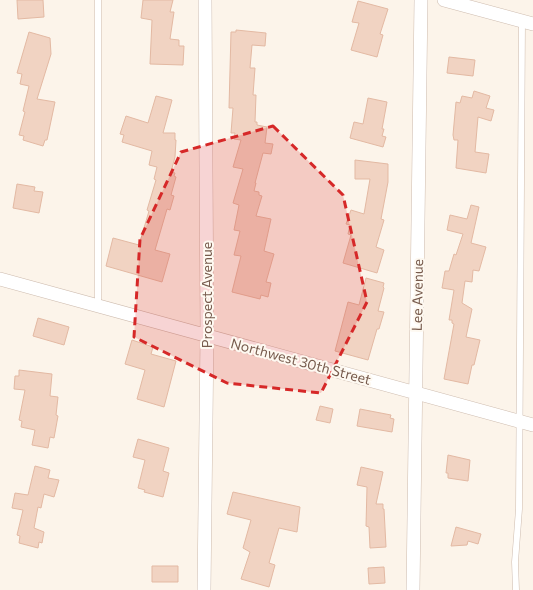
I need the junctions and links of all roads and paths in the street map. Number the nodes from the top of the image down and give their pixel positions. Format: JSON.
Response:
{"nodes":[{"id":1,"x":98,"y":0,"type":"edge"},
{"id":2,"x":206,"y":0,"type":"edge"},
{"id":3,"x":420,"y":0,"type":"edge"},
{"id":4,"x":444,"y":0,"type":"edge"},
{"id":5,"x":527,"y":23,"type":"edge"},
{"id":6,"x":0,"y":279,"type":"edge"},
{"id":7,"x":98,"y":306,"type":"junction"},
{"id":8,"x":207,"y":335,"type":"junction"},
{"id":9,"x":416,"y":392,"type":"junction"},
{"id":10,"x":519,"y":421,"type":"junction"},
{"id":11,"x":533,"y":425,"type":"edge"},
{"id":12,"x":204,"y":590,"type":"edge"},
{"id":13,"x":413,"y":590,"type":"edge"},
{"id":14,"x":516,"y":590,"type":"edge"}],
"edges":[{"from":1,"to":7,"type":"lane"},
{"from":2,"to":8,"type":"street","name":"Prospect Avenue"},
{"from":3,"to":9,"type":"street","name":"Lee Avenue"},
{"from":4,"to":5,"type":"street"},
{"from":5,"to":10,"type":"lane"},
{"from":6,"to":7,"type":"street","name":"Northwest 30th Street"},
{"from":7,"to":8,"type":"street","name":"Northwest 30th Street"},
{"from":8,"to":9,"type":"street","name":"Northwest 30th Street"},
{"from":8,"to":12,"type":"street","name":"Prospect Avenue"},
{"from":9,"to":10,"type":"street","name":"Northwest 30th Street"},
{"from":9,"to":13,"type":"street","name":"Lee Avenue"},
{"from":10,"to":11,"type":"street","name":"Northwest 30th Street"},
{"from":10,"to":14,"type":"lane"}]}
